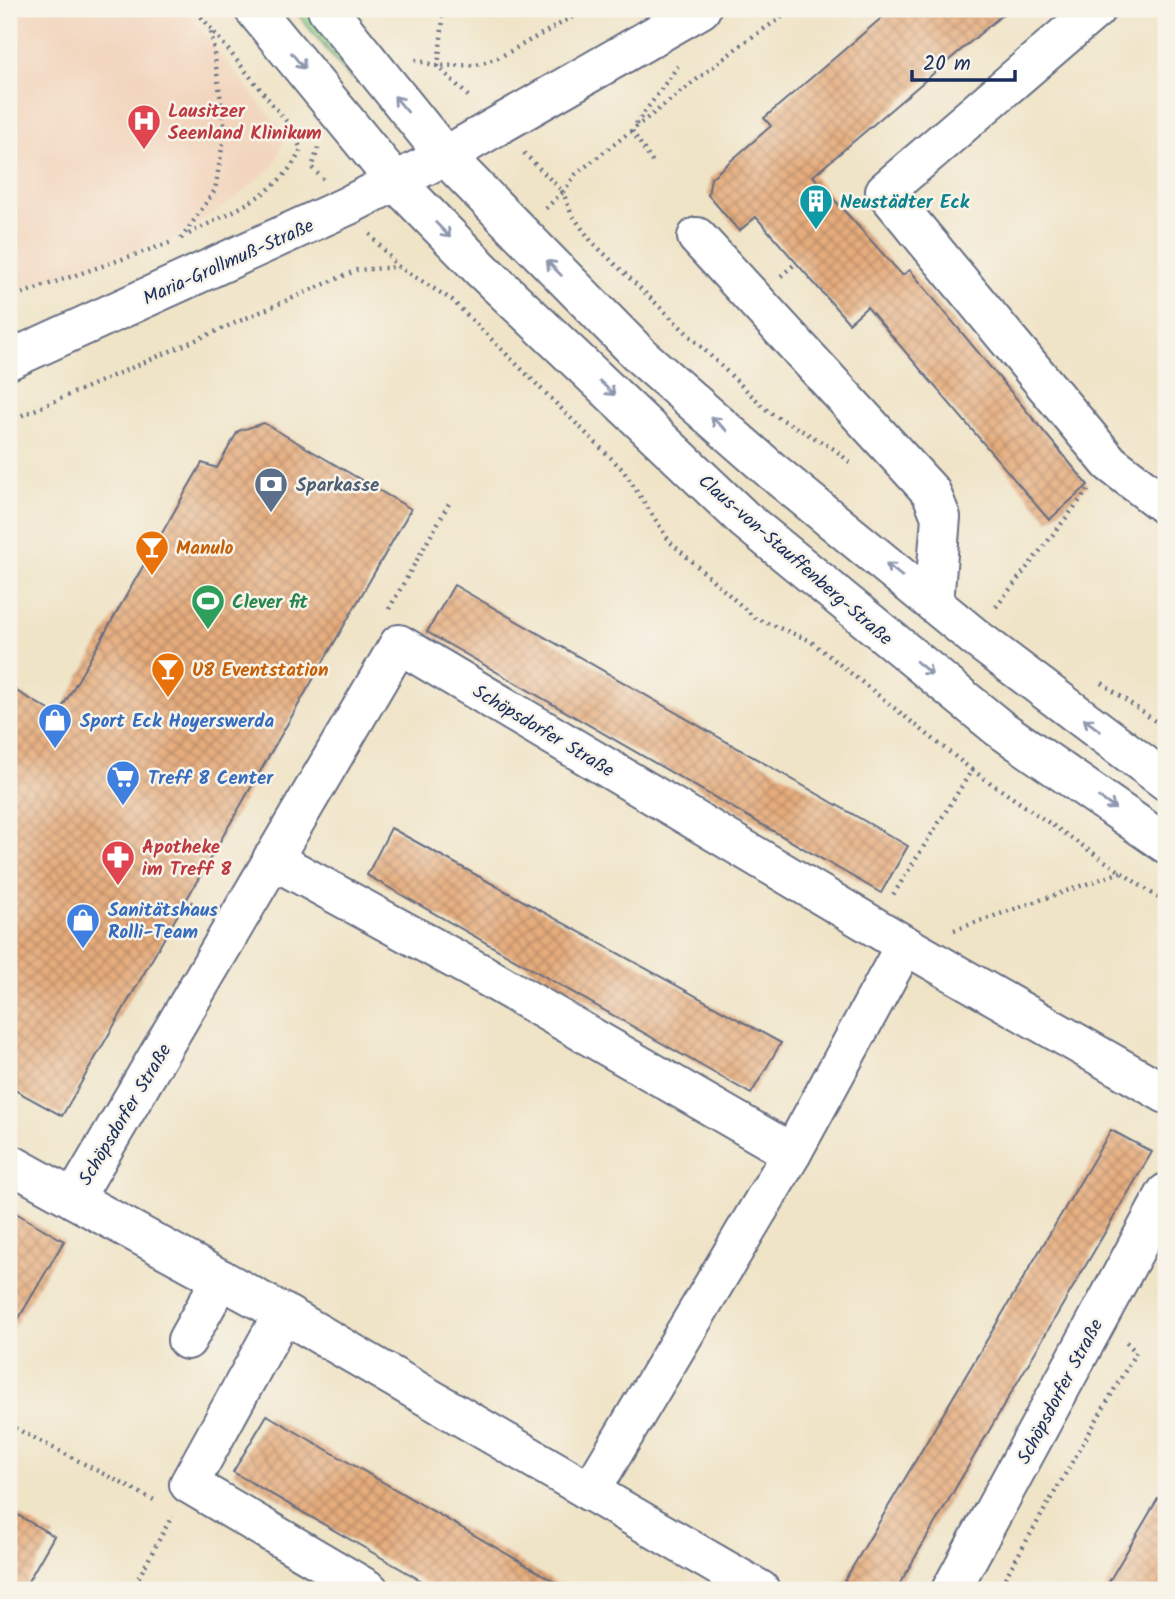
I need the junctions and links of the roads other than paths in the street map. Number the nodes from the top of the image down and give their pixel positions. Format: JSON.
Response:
{"nodes":[{"id":1,"x":254,"y":9,"type":"edge"},
{"id":2,"x":327,"y":9,"type":"edge"},
{"id":3,"x":701,"y":9,"type":"edge"},
{"id":4,"x":1096,"y":9,"type":"edge"},
{"id":5,"x":445,"y":156,"type":"junction"},
{"id":6,"x":395,"y":181,"type":"junction"},
{"id":7,"x":697,"y":237,"type":"dead end"},
{"id":8,"x":9,"y":360,"type":"edge"},
{"id":9,"x":1166,"y":506,"type":"edge"},
{"id":10,"x":934,"y":603,"type":"junction"},
{"id":11,"x":1166,"y":781,"type":"edge"},
{"id":12,"x":1166,"y":844,"type":"edge"},
{"id":13,"x":272,"y":859,"type":"junction"},
{"id":14,"x":905,"y":945,"type":"junction"},
{"id":15,"x":1166,"y":1094,"type":"edge"},
{"id":16,"x":792,"y":1153,"type":"junction"},
{"id":17,"x":9,"y":1163,"type":"edge"},
{"id":18,"x":1166,"y":1193,"type":"edge"},
{"id":19,"x":74,"y":1199,"type":"junction"},
{"id":20,"x":220,"y":1279,"type":"junction"},
{"id":21,"x":283,"y":1313,"type":"junction"},
{"id":22,"x":187,"y":1340,"type":"dead end"},
{"id":23,"x":590,"y":1492,"type":"junction"},
{"id":24,"x":369,"y":1590,"type":"edge"},
{"id":25,"x":760,"y":1590,"type":"edge"},
{"id":26,"x":951,"y":1590,"type":"edge"}],
"edges":[{"from":1,"to":6,"type":"street","name":"Claus-von-Stauffenberg-Straße","one_way":true},
{"from":5,"to":2,"type":"street","one_way":true},
{"from":3,"to":5,"type":"street","name":"Maria-Grollmuß-Straße"},
{"from":4,"to":9,"type":"street"},
{"from":5,"to":6,"type":"street","name":"Maria-Grollmuß-Straße"},
{"from":10,"to":5,"type":"street","one_way":true},
{"from":6,"to":8,"type":"street","name":"Maria-Grollmuß-Straße"},
{"from":6,"to":12,"type":"street","name":"Claus-von-Stauffenberg-Straße","one_way":true},
{"from":7,"to":10,"type":"street"},
{"from":11,"to":10,"type":"street","one_way":true},
{"from":13,"to":14,"type":"street","name":"Schöpsdorfer Straße"},
{"from":13,"to":16,"type":"street"},
{"from":13,"to":19,"type":"street","name":"Schöpsdorfer Straße"},
{"from":14,"to":15,"type":"street","name":"Schöpsdorfer Straße"},
{"from":14,"to":16,"type":"street"},
{"from":16,"to":23,"type":"street"},
{"from":17,"to":19,"type":"street"},
{"from":18,"to":26,"type":"street","name":"Schöpsdorfer Straße"},
{"from":19,"to":20,"type":"street","name":"Schöpsdorfer Straße"},
{"from":20,"to":21,"type":"street","name":"Schöpsdorfer Straße"},
{"from":20,"to":22,"type":"street"},
{"from":21,"to":23,"type":"street","name":"Schöpsdorfer Straße"},
{"from":21,"to":24,"type":"street"},
{"from":23,"to":25,"type":"street","name":"Schöpsdorfer Straße"}]}
